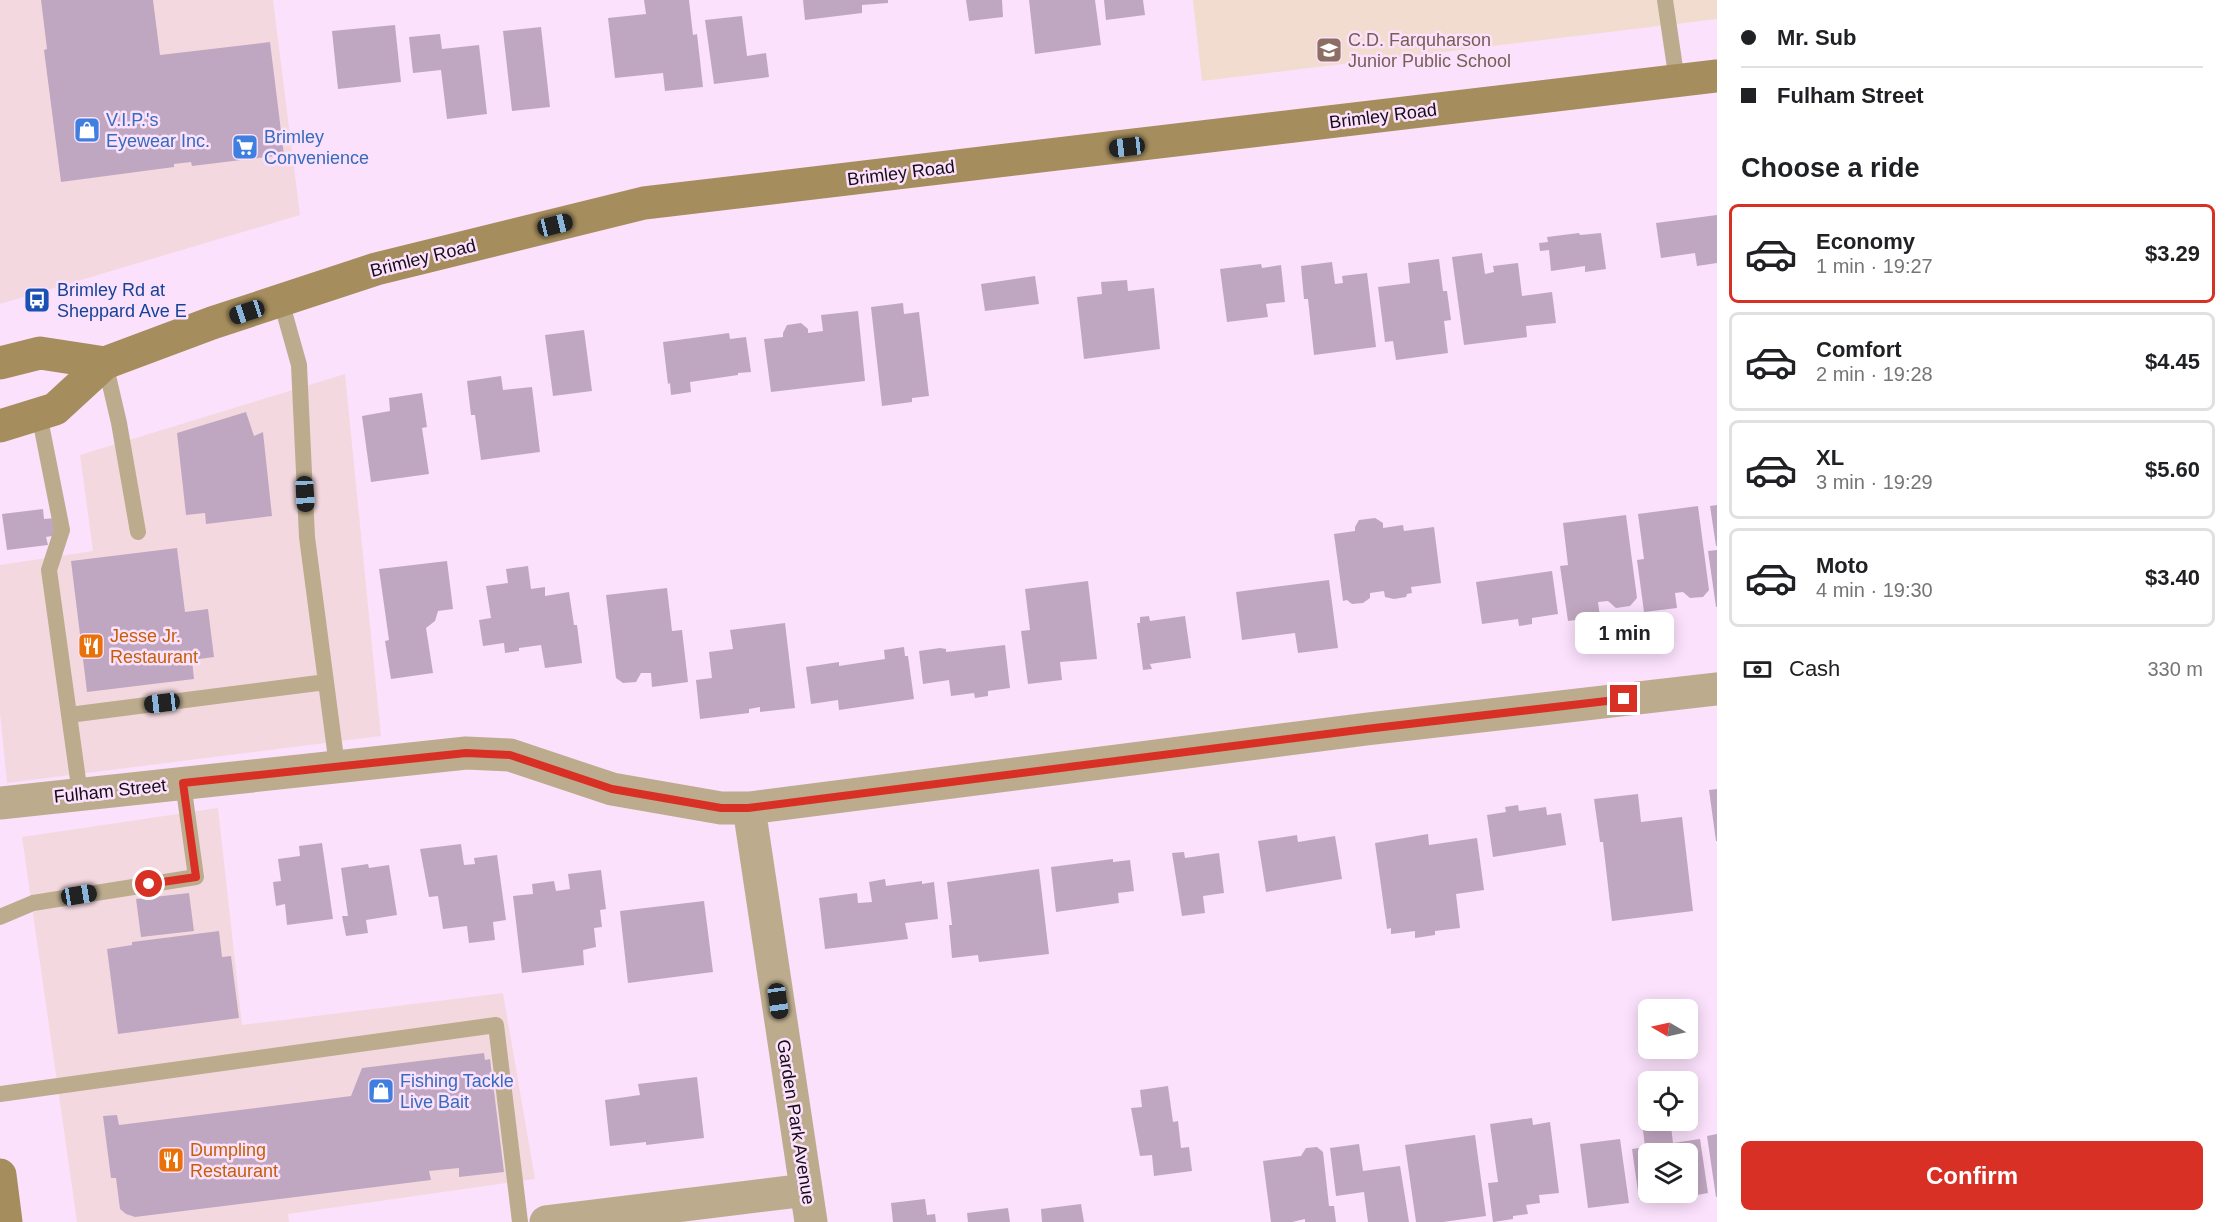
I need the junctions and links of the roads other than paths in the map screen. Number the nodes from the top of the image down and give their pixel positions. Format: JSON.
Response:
{"nodes":[{"id":1,"x":1665,"y":0,"type":"edge"},
{"id":2,"x":1717,"y":76,"type":"edge"},
{"id":3,"x":1677,"y":81,"type":"junction"},
{"id":4,"x":282,"y":301,"type":"junction"},
{"id":5,"x":0,"y":363,"type":"edge"},
{"id":6,"x":105,"y":363,"type":"junction"},
{"id":7,"x":39,"y":414,"type":"junction"},
{"id":8,"x":0,"y":426,"type":"edge"},
{"id":9,"x":138,"y":532,"type":"dead end"},
{"id":10,"x":326,"y":682,"type":"junction"},
{"id":11,"x":1717,"y":689,"type":"edge"},
{"id":12,"x":69,"y":715,"type":"junction"},
{"id":13,"x":337,"y":766,"type":"junction"},
{"id":14,"x":183,"y":783,"type":"junction"},
{"id":15,"x":80,"y":794,"type":"junction"},
{"id":16,"x":0,"y":803,"type":"edge"},
{"id":17,"x":748,"y":808,"type":"junction"},
{"id":18,"x":0,"y":917,"type":"edge"},
{"id":19,"x":0,"y":1094,"type":"edge"},
{"id":20,"x":0,"y":1175,"type":"edge"},
{"id":21,"x":806,"y":1190,"type":"junction"},
{"id":22,"x":6,"y":1222,"type":"edge"},
{"id":23,"x":520,"y":1222,"type":"edge"},
{"id":24,"x":546,"y":1222,"type":"edge"},
{"id":25,"x":812,"y":1222,"type":"edge"}],
"edges":[{"from":1,"to":3,"type":"lane"},
{"from":2,"to":3,"type":"main road","name":"Brimley Road"},
{"from":3,"to":4,"type":"main road","name":"Brimley Road"},
{"from":4,"to":6,"type":"main road","name":"Brimley Road"},
{"from":4,"to":10,"type":"lane"},
{"from":5,"to":6,"type":"main road","name":"Brimley Road"},
{"from":6,"to":7,"type":"main road","name":"Brimley Road"},
{"from":6,"to":9,"type":"lane"},
{"from":7,"to":8,"type":"main road","name":"Brimley Road"},
{"from":7,"to":12,"type":"lane"},
{"from":10,"to":12,"type":"lane"},
{"from":10,"to":13,"type":"lane"},
{"from":11,"to":17,"type":"street","name":"Fulham Street"},
{"from":12,"to":15,"type":"lane"},
{"from":13,"to":14,"type":"street","name":"Fulham Street"},
{"from":13,"to":17,"type":"street","name":"Fulham Street"},
{"from":14,"to":15,"type":"street","name":"Fulham Street"},
{"from":14,"to":18,"type":"lane"},
{"from":15,"to":16,"type":"street","name":"Fulham Street"},
{"from":17,"to":21,"type":"street","name":"Garden Park Avenue"},
{"from":19,"to":23,"type":"lane"},
{"from":20,"to":22,"type":"main road"},
{"from":21,"to":24,"type":"street"},
{"from":21,"to":25,"type":"street","name":"Garden Park Avenue"}]}
